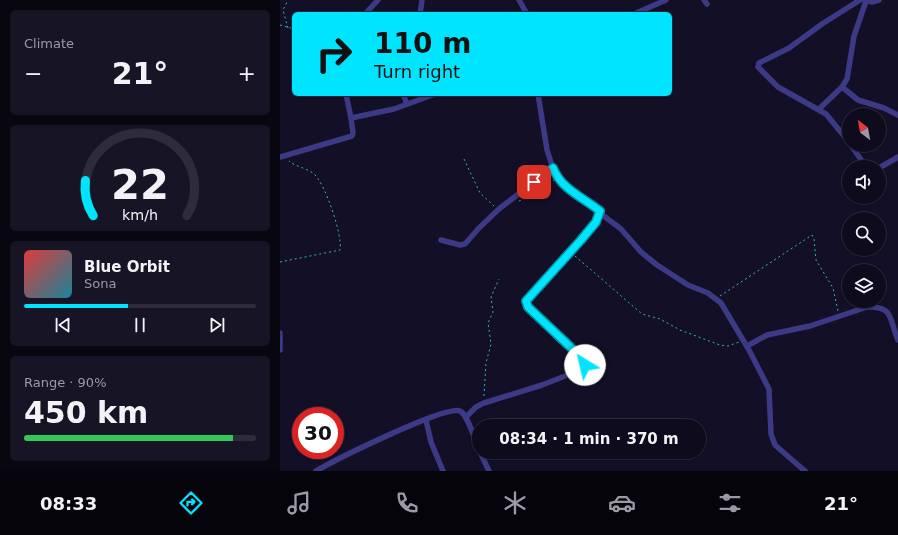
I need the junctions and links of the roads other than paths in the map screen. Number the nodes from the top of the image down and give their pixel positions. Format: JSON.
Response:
{"nodes":[{"id":1,"x":378,"y":0,"type":"edge"},
{"id":2,"x":422,"y":0,"type":"edge"},
{"id":3,"x":519,"y":0,"type":"edge"},
{"id":4,"x":666,"y":0,"type":"edge"},
{"id":5,"x":863,"y":0,"type":"edge"},
{"id":6,"x":879,"y":0,"type":"edge"},
{"id":7,"x":367,"y":12,"type":"edge"},
{"id":8,"x":420,"y":12,"type":"edge"},
{"id":9,"x":526,"y":12,"type":"edge"},
{"id":10,"x":639,"y":12,"type":"edge"},
{"id":11,"x":842,"y":87,"type":"junction"},
{"id":12,"x":346,"y":96,"type":"edge"},
{"id":13,"x":404,"y":96,"type":"edge"},
{"id":14,"x":429,"y":96,"type":"edge"},
{"id":15,"x":538,"y":96,"type":"edge"},
{"id":16,"x":407,"y":104,"type":"junction"},
{"id":17,"x":819,"y":109,"type":"junction"},
{"id":18,"x":898,"y":115,"type":"edge"},
{"id":19,"x":352,"y":118,"type":"junction"},
{"id":20,"x":842,"y":133,"type":"edge"},
{"id":21,"x":282,"y":156,"type":"edge"},
{"id":22,"x":898,"y":157,"type":"edge"},
{"id":23,"x":886,"y":164,"type":"edge"},
{"id":24,"x":553,"y":168,"type":"junction"},
{"id":25,"x":600,"y":211,"type":"junction"},
{"id":26,"x":610,"y":220,"type":"junction"},
{"id":27,"x":597,"y":221,"type":"junction"},
{"id":28,"x":441,"y":240,"type":"dead end"},
{"id":29,"x":280,"y":333,"type":"edge"},
{"id":30,"x":898,"y":340,"type":"edge"},
{"id":31,"x":747,"y":346,"type":"junction"},
{"id":32,"x":280,"y":350,"type":"edge"},
{"id":33,"x":466,"y":416,"type":"junction"},
{"id":34,"x":426,"y":420,"type":"junction"},
{"id":35,"x":472,"y":431,"type":"edge"},
{"id":36,"x":483,"y":459,"type":"edge"},
{"id":37,"x":316,"y":471,"type":"edge"},
{"id":38,"x":443,"y":471,"type":"edge"},
{"id":39,"x":489,"y":471,"type":"edge"},
{"id":40,"x":805,"y":471,"type":"edge"}],
"edges":[{"from":1,"to":7,"type":"street"},
{"from":2,"to":8,"type":"street"},
{"from":3,"to":9,"type":"street"},
{"from":4,"to":10,"type":"street"},
{"from":5,"to":6,"type":"street"},
{"from":5,"to":11,"type":"street"},
{"from":5,"to":17,"type":"street"},
{"from":11,"to":17,"type":"street"},
{"from":11,"to":18,"type":"street"},
{"from":12,"to":19,"type":"street"},
{"from":13,"to":16,"type":"street"},
{"from":14,"to":16,"type":"street"},
{"from":15,"to":24,"type":"street"},
{"from":16,"to":19,"type":"street"},
{"from":17,"to":20,"type":"street"},
{"from":19,"to":21,"type":"street"},
{"from":22,"to":23,"type":"street"},
{"from":24,"to":25,"type":"street"},
{"from":24,"to":28,"type":"street"},
{"from":25,"to":26,"type":"street"},
{"from":25,"to":27,"type":"street"},
{"from":26,"to":27,"type":"street"},
{"from":26,"to":31,"type":"street"},
{"from":27,"to":33,"type":"street"},
{"from":29,"to":32,"type":"street"},
{"from":30,"to":31,"type":"street"},
{"from":31,"to":40,"type":"street"},
{"from":33,"to":34,"type":"street"},
{"from":33,"to":35,"type":"street"},
{"from":34,"to":37,"type":"street"},
{"from":34,"to":38,"type":"street"},
{"from":36,"to":39,"type":"street"}]}
